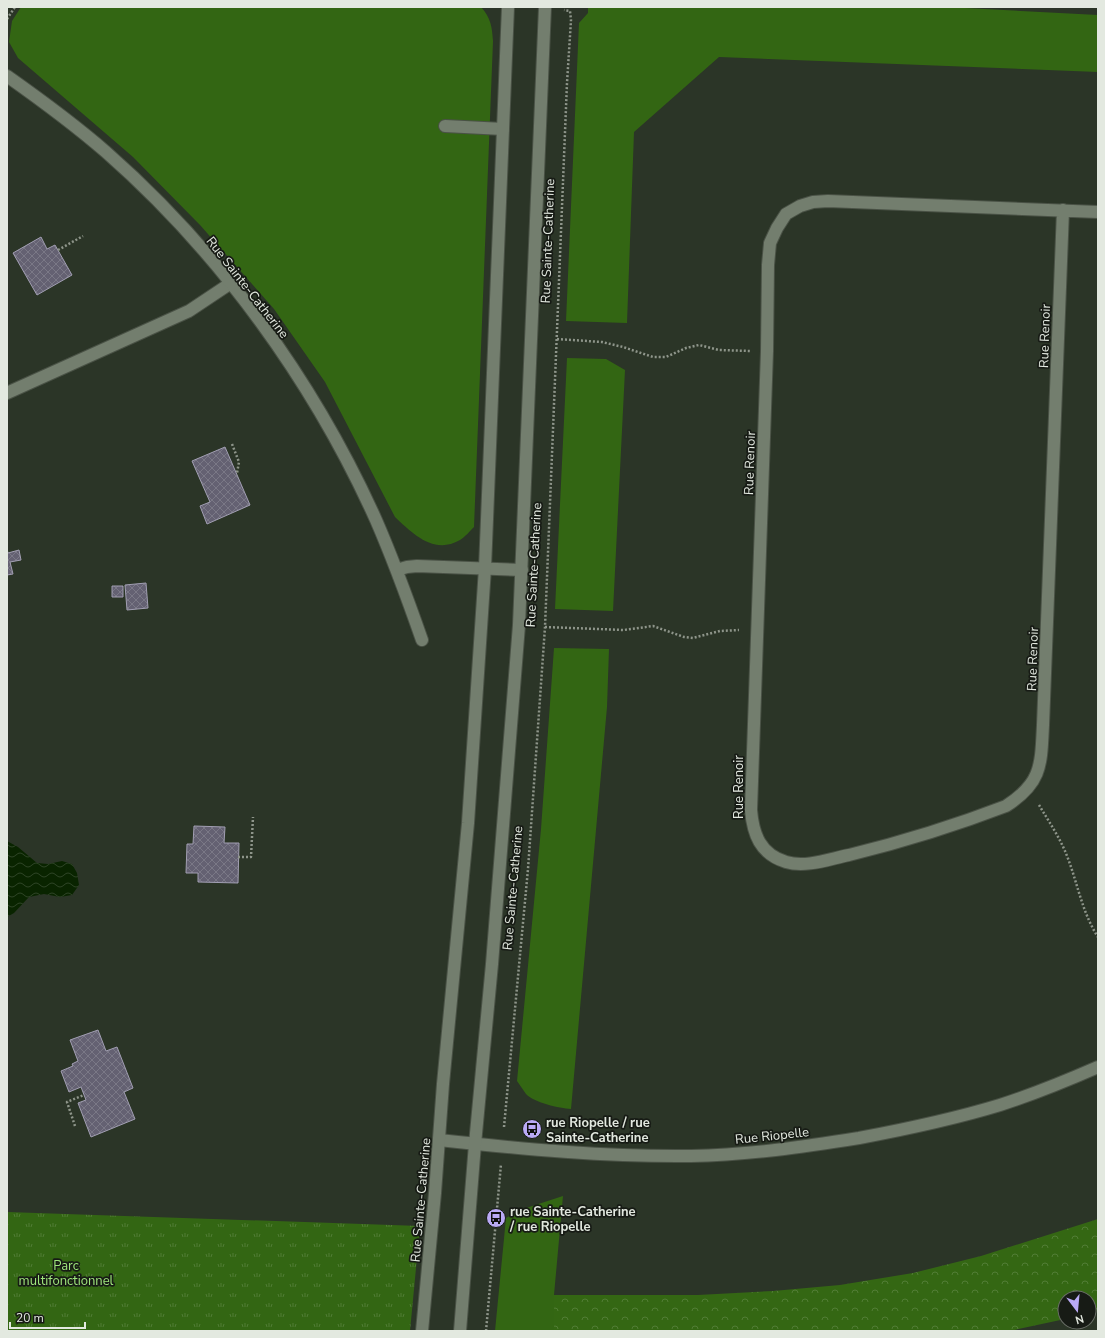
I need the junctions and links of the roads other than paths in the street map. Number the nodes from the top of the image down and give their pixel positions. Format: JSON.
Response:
{"nodes":[{"id":1,"x":508,"y":7,"type":"edge"},
{"id":2,"x":545,"y":7,"type":"edge"},
{"id":3,"x":7,"y":76,"type":"edge"},
{"id":4,"x":446,"y":126,"type":"dead end"},
{"id":5,"x":503,"y":129,"type":"junction"},
{"id":6,"x":1064,"y":210,"type":"junction"},
{"id":7,"x":1098,"y":212,"type":"edge"},
{"id":8,"x":231,"y":283,"type":"junction"},
{"id":9,"x":7,"y":394,"type":"edge"},
{"id":10,"x":485,"y":568,"type":"junction"},
{"id":11,"x":397,"y":570,"type":"junction"},
{"id":12,"x":522,"y":570,"type":"junction"},
{"id":13,"x":422,"y":640,"type":"dead end"},
{"id":14,"x":1098,"y":1067,"type":"edge"},
{"id":15,"x":438,"y":1140,"type":"junction"},
{"id":16,"x":475,"y":1144,"type":"junction"},
{"id":17,"x":422,"y":1331,"type":"edge"},
{"id":18,"x":460,"y":1331,"type":"edge"}],
"edges":[{"from":1,"to":5,"type":"street","name":"Rue Sainte-Catherine"},
{"from":2,"to":12,"type":"street","name":"Rue Sainte-Catherine"},
{"from":3,"to":8,"type":"street","name":"Rue Sainte-Catherine"},
{"from":4,"to":5,"type":"street"},
{"from":5,"to":10,"type":"street","name":"Rue Sainte-Catherine"},
{"from":6,"to":6,"type":"street","name":"Rue Renoir"},
{"from":6,"to":7,"type":"street","name":"Rue Renoir"},
{"from":8,"to":9,"type":"street"},
{"from":8,"to":11,"type":"street","name":"Rue Sainte-Catherine"},
{"from":10,"to":11,"type":"street","name":"Rue Sainte-Catherine"},
{"from":10,"to":12,"type":"street","name":"Rue Sainte-Catherine"},
{"from":10,"to":15,"type":"street","name":"Rue Sainte-Catherine"},
{"from":11,"to":13,"type":"street","name":"Rue Sainte-Catherine"},
{"from":12,"to":16,"type":"street","name":"Rue Sainte-Catherine"},
{"from":14,"to":16,"type":"street","name":"Rue Riopelle"},
{"from":15,"to":16,"type":"street","name":"Rue Riopelle"},
{"from":15,"to":17,"type":"street","name":"Rue Sainte-Catherine"},
{"from":16,"to":18,"type":"street","name":"Rue Sainte-Catherine"}]}
